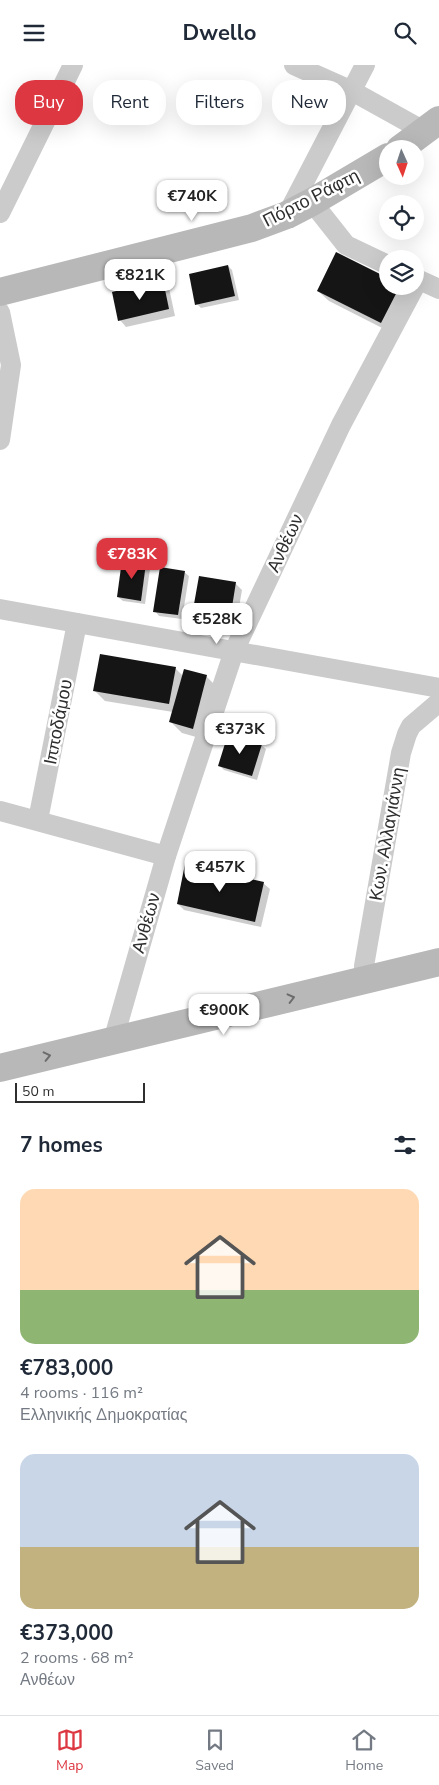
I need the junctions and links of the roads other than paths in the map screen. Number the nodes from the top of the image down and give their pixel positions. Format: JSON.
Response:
{"nodes":[{"id":1,"x":73,"y":65,"type":"edge"},
{"id":2,"x":294,"y":65,"type":"edge"},
{"id":3,"x":365,"y":65,"type":"edge"},
{"id":4,"x":352,"y":91,"type":"junction"},
{"id":5,"x":432,"y":126,"type":"edge"},
{"id":6,"x":413,"y":140,"type":"edge"},
{"id":7,"x":379,"y":162,"type":"edge"},
{"id":8,"x":312,"y":202,"type":"junction"},
{"id":9,"x":0,"y":213,"type":"edge"},
{"id":10,"x":287,"y":215,"type":"junction"},
{"id":11,"x":379,"y":261,"type":"edge"},
{"id":12,"x":424,"y":284,"type":"edge"},
{"id":13,"x":439,"y":289,"type":"edge"},
{"id":14,"x":0,"y":292,"type":"edge"},
{"id":15,"x":409,"y":295,"type":"edge"},
{"id":16,"x":0,"y":312,"type":"edge"},
{"id":17,"x":0,"y":440,"type":"edge"},
{"id":18,"x":0,"y":609,"type":"edge"},
{"id":19,"x":77,"y":623,"type":"junction"},
{"id":20,"x":234,"y":651,"type":"junction"},
{"id":21,"x":439,"y":688,"type":"edge"},
{"id":22,"x":439,"y":702,"type":"edge"},
{"id":23,"x":0,"y":811,"type":"edge"},
{"id":24,"x":38,"y":820,"type":"junction"},
{"id":25,"x":166,"y":856,"type":"junction"},
{"id":26,"x":439,"y":962,"type":"edge"},
{"id":27,"x":364,"y":980,"type":"junction"},
{"id":28,"x":112,"y":1041,"type":"junction"},
{"id":29,"x":0,"y":1068,"type":"edge"}],
"edges":[{"from":1,"to":9,"type":"street"},
{"from":2,"to":4,"type":"street"},
{"from":3,"to":4,"type":"street"},
{"from":4,"to":5,"type":"street"},
{"from":4,"to":10,"type":"street"},
{"from":5,"to":6,"type":"main road"},
{"from":7,"to":8,"type":"main road","name":"Πόρτο Ράφτη"},
{"from":8,"to":10,"type":"main road","name":"Πόρτο Ράφτη"},
{"from":8,"to":11,"type":"street"},
{"from":10,"to":14,"type":"main road","name":"Πόρτο Ράφτη"},
{"from":12,"to":13,"type":"street"},
{"from":15,"to":20,"type":"street","name":"Ανθέων"},
{"from":16,"to":17,"type":"street"},
{"from":18,"to":19,"type":"street"},
{"from":19,"to":20,"type":"street"},
{"from":19,"to":24,"type":"street","name":"Ιπποδάμου"},
{"from":20,"to":21,"type":"street"},
{"from":20,"to":25,"type":"street","name":"Ανθέων"},
{"from":22,"to":27,"type":"street","name":"Κων. Αλλαγιάννη"},
{"from":23,"to":24,"type":"street"},
{"from":24,"to":25,"type":"street"},
{"from":25,"to":28,"type":"street","name":"Ανθέων"},
{"from":26,"to":27,"type":"main road"},
{"from":28,"to":27,"type":"main road","one_way":true},
{"from":29,"to":28,"type":"main road","one_way":true}]}
